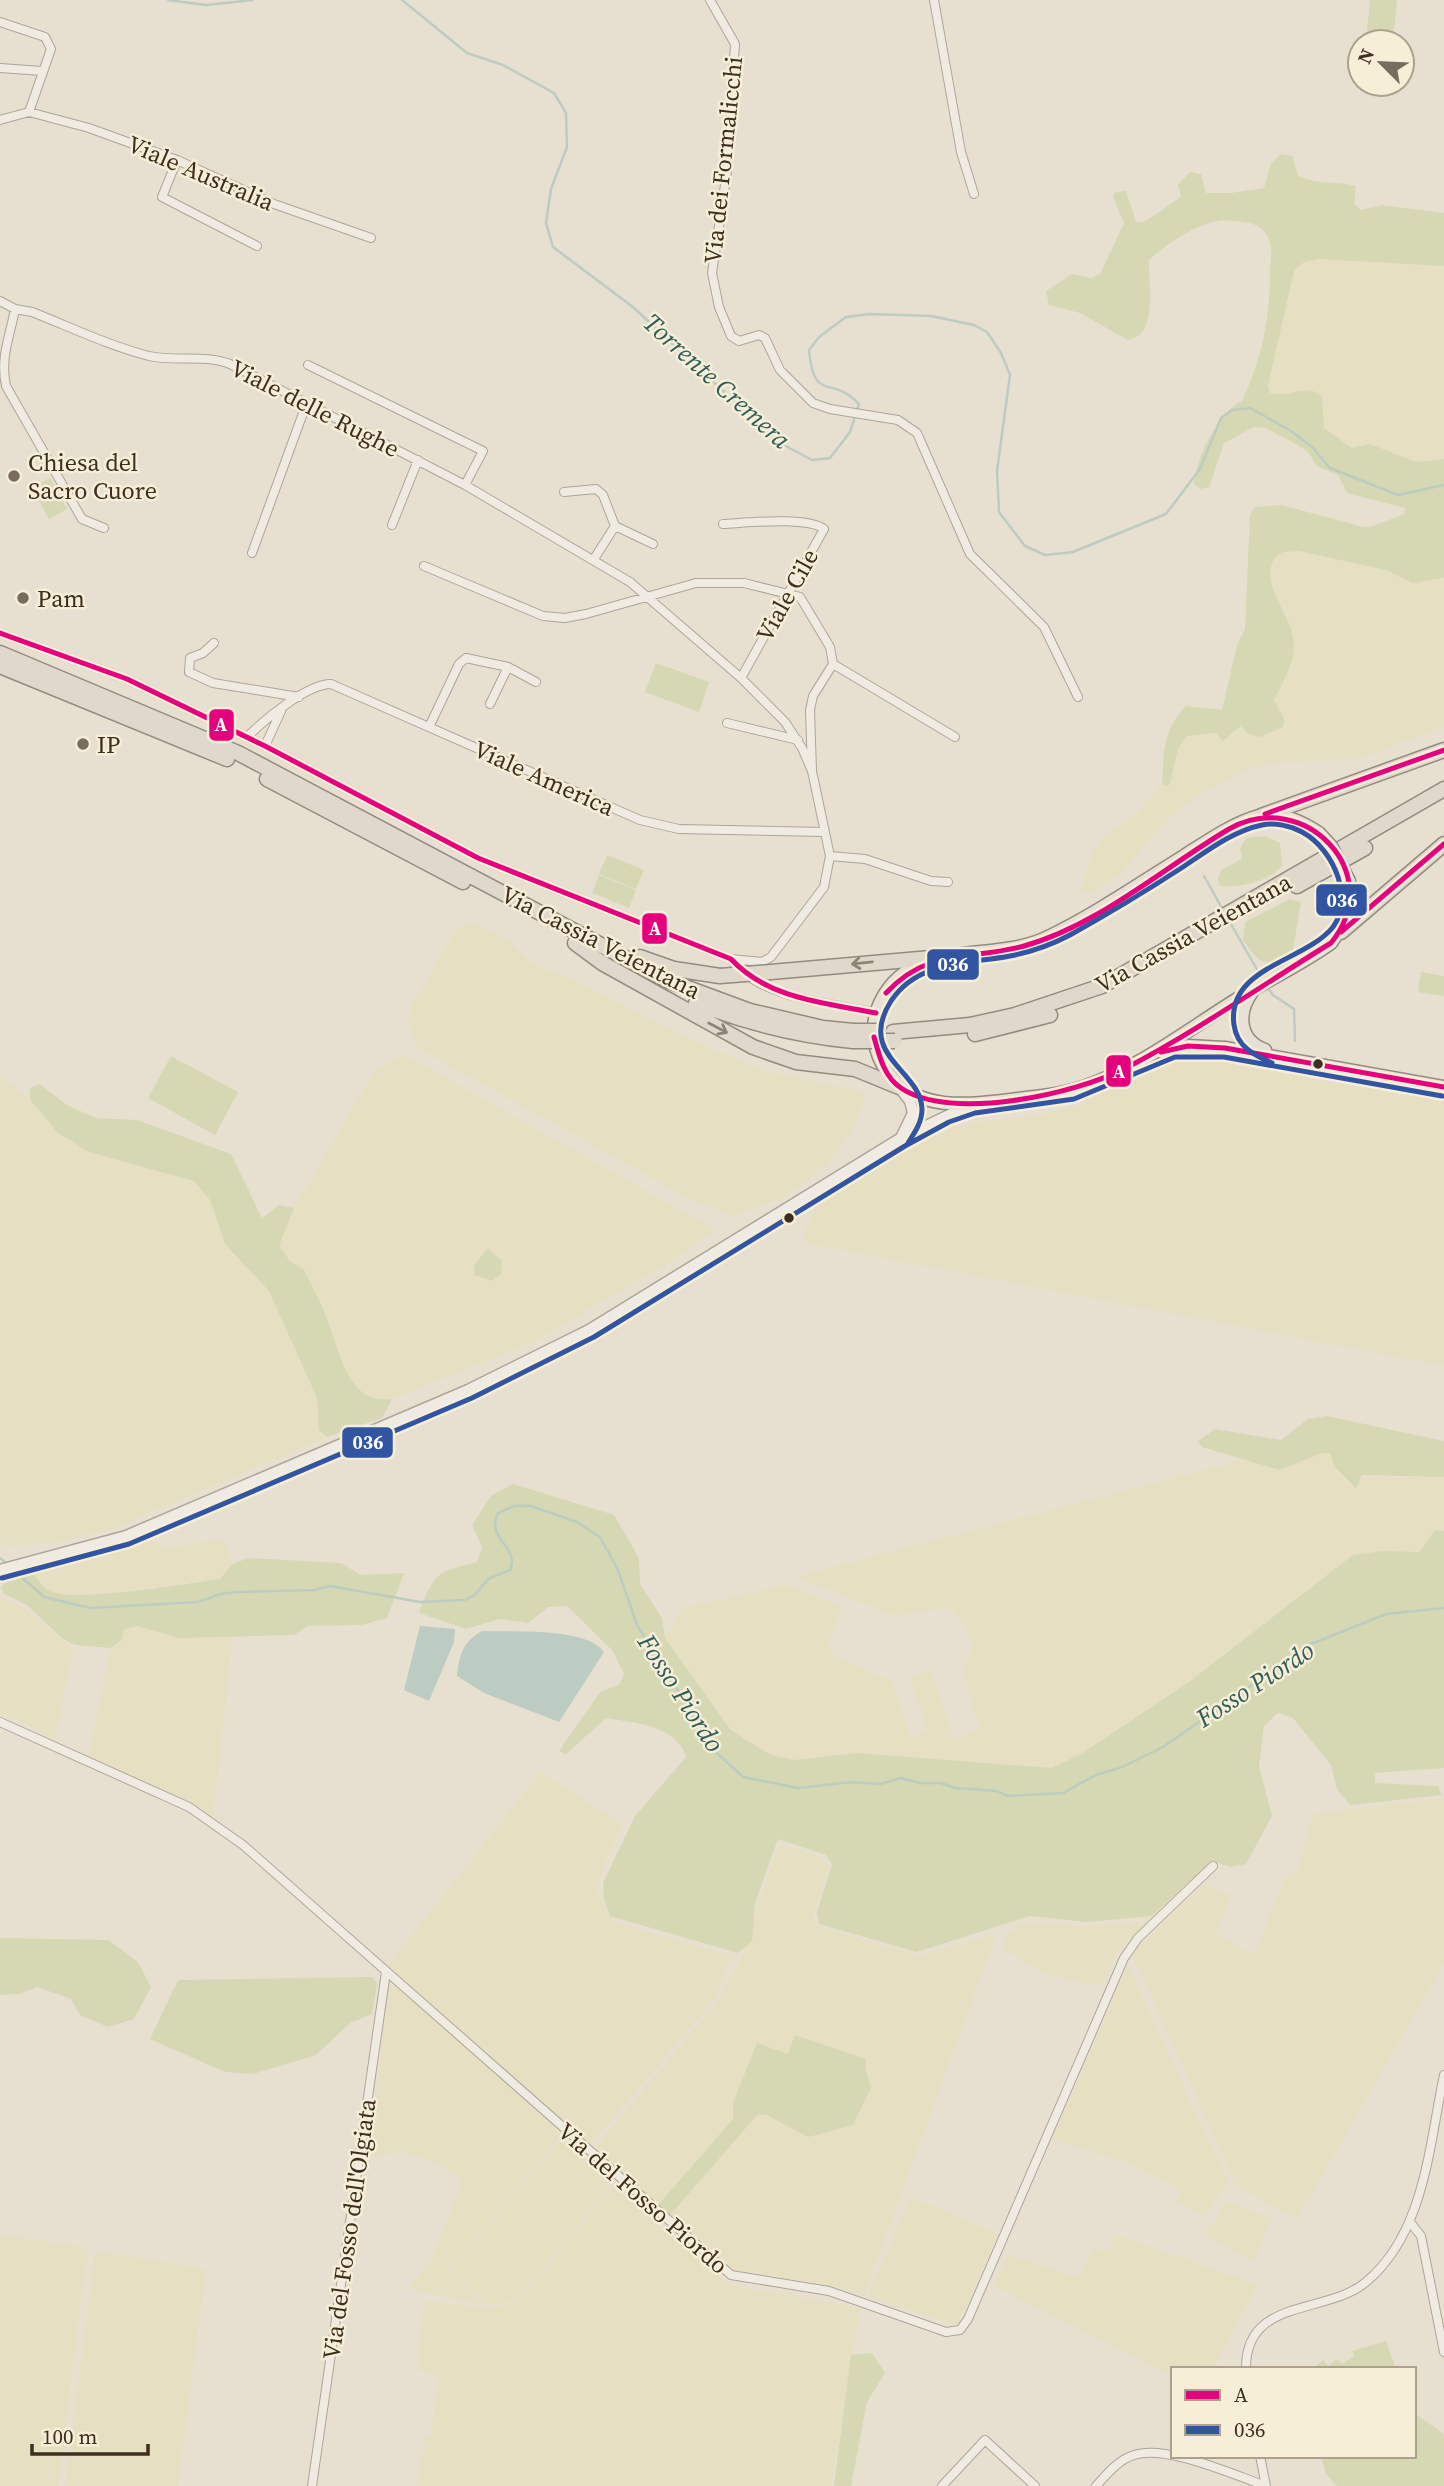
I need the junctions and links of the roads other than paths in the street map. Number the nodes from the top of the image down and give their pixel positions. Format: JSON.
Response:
{"nodes":[{"id":1,"x":710,"y":0,"type":"edge"},
{"id":2,"x":934,"y":0,"type":"edge"},
{"id":3,"x":0,"y":22,"type":"edge"},
{"id":4,"x":0,"y":68,"type":"edge"},
{"id":5,"x":42,"y":71,"type":"junction"},
{"id":6,"x":29,"y":112,"type":"junction"},
{"id":7,"x":0,"y":120,"type":"edge"},
{"id":8,"x":177,"y":160,"type":"junction"},
{"id":9,"x":974,"y":194,"type":"dead end"},
{"id":10,"x":371,"y":238,"type":"dead end"},
{"id":11,"x":257,"y":246,"type":"dead end"},
{"id":12,"x":0,"y":300,"type":"edge"},
{"id":13,"x":15,"y":309,"type":"junction"},
{"id":14,"x":308,"y":365,"type":"dead end"},
{"id":15,"x":306,"y":405,"type":"junction"},
{"id":16,"x":418,"y":460,"type":"junction"},
{"id":17,"x":466,"y":485,"type":"junction"},
{"id":18,"x":564,"y":492,"type":"dead end"},
{"id":19,"x":723,"y":524,"type":"dead end"},
{"id":20,"x":392,"y":525,"type":"dead end"},
{"id":21,"x":615,"y":526,"type":"junction"},
{"id":22,"x":104,"y":528,"type":"dead end"},
{"id":23,"x":653,"y":544,"type":"dead end"},
{"id":24,"x":252,"y":553,"type":"dead end"},
{"id":25,"x":594,"y":559,"type":"junction"},
{"id":26,"x":424,"y":566,"type":"dead end"},
{"id":27,"x":788,"y":593,"type":"junction"},
{"id":28,"x":646,"y":598,"type":"junction"},
{"id":29,"x":0,"y":633,"type":"edge"},
{"id":30,"x":214,"y":643,"type":"dead end"},
{"id":31,"x":0,"y":653,"type":"edge"},
{"id":32,"x":834,"y":664,"type":"junction"},
{"id":33,"x":0,"y":666,"type":"edge"},
{"id":34,"x":508,"y":667,"type":"junction"},
{"id":35,"x":741,"y":678,"type":"junction"},
{"id":36,"x":536,"y":682,"type":"dead end"},
{"id":37,"x":1078,"y":697,"type":"dead end"},
{"id":38,"x":299,"y":698,"type":"junction"},
{"id":39,"x":489,"y":704,"type":"dead end"},
{"id":40,"x":282,"y":709,"type":"junction"},
{"id":41,"x":727,"y":723,"type":"dead end"},
{"id":42,"x":430,"y":725,"type":"junction"},
{"id":43,"x":247,"y":737,"type":"junction"},
{"id":44,"x":955,"y":737,"type":"dead end"},
{"id":45,"x":798,"y":740,"type":"junction"},
{"id":46,"x":265,"y":746,"type":"junction"},
{"id":47,"x":1444,"y":750,"type":"edge"},
{"id":48,"x":812,"y":771,"type":"junction"},
{"id":49,"x":1444,"y":789,"type":"edge"},
{"id":50,"x":1444,"y":800,"type":"edge"},
{"id":51,"x":1261,"y":816,"type":"junction"},
{"id":52,"x":824,"y":832,"type":"junction"},
{"id":53,"x":1444,"y":844,"type":"edge"},
{"id":54,"x":830,"y":856,"type":"junction"},
{"id":55,"x":948,"y":882,"type":"dead end"},
{"id":56,"x":1240,"y":914,"type":"junction"},
{"id":57,"x":549,"y":923,"type":"junction"},
{"id":58,"x":1341,"y":932,"type":"junction"},
{"id":59,"x":578,"y":938,"type":"junction"},
{"id":60,"x":930,"y":958,"type":"junction"},
{"id":61,"x":731,"y":960,"type":"junction"},
{"id":62,"x":1261,"y":984,"type":"junction"},
{"id":63,"x":876,"y":1013,"type":"junction"},
{"id":64,"x":1282,"y":1058,"type":"junction"},
{"id":65,"x":1141,"y":1059,"type":"junction"},
{"id":66,"x":899,"y":1087,"type":"junction"},
{"id":67,"x":1444,"y":1087,"type":"edge"},
{"id":68,"x":973,"y":1104,"type":"junction"},
{"id":69,"x":901,"y":1138,"type":"junction"},
{"id":70,"x":0,"y":1570,"type":"edge"},
{"id":71,"x":0,"y":1722,"type":"edge"},
{"id":72,"x":1213,"y":1866,"type":"dead end"},
{"id":73,"x":386,"y":1972,"type":"junction"},
{"id":74,"x":1444,"y":2075,"type":"edge"},
{"id":75,"x":1440,"y":2108,"type":"edge"},
{"id":76,"x":1410,"y":2222,"type":"junction"},
{"id":77,"x":1444,"y":2352,"type":"edge"},
{"id":78,"x":1246,"y":2367,"type":"edge"},
{"id":79,"x":1171,"y":2457,"type":"edge"},
{"id":80,"x":1173,"y":2458,"type":"edge"},
{"id":81,"x":1261,"y":2458,"type":"edge"},
{"id":82,"x":312,"y":2486,"type":"edge"},
{"id":83,"x":942,"y":2486,"type":"edge"},
{"id":84,"x":1035,"y":2486,"type":"edge"},
{"id":85,"x":1096,"y":2486,"type":"edge"},
{"id":86,"x":1266,"y":2486,"type":"edge"}],
"edges":[{"from":1,"to":37,"type":"street","name":"Via dei Formalicchi"},
{"from":2,"to":9,"type":"street"},
{"from":3,"to":5,"type":"street"},
{"from":4,"to":5,"type":"street"},
{"from":5,"to":6,"type":"street"},
{"from":6,"to":7,"type":"street"},
{"from":6,"to":8,"type":"street","name":"Viale Australia"},
{"from":8,"to":10,"type":"street","name":"Viale Australia"},
{"from":8,"to":11,"type":"street"},
{"from":12,"to":13,"type":"street","name":"Viale delle Rughe"},
{"from":13,"to":15,"type":"street","name":"Viale delle Rughe"},
{"from":13,"to":22,"type":"street"},
{"from":14,"to":17,"type":"street","name":"Viale delle Rughe"},
{"from":15,"to":16,"type":"street","name":"Viale delle Rughe"},
{"from":15,"to":24,"type":"street"},
{"from":16,"to":17,"type":"street","name":"Viale delle Rughe"},
{"from":16,"to":20,"type":"street"},
{"from":17,"to":25,"type":"street","name":"Viale delle Rughe"},
{"from":18,"to":21,"type":"street"},
{"from":19,"to":27,"type":"street","name":"Viale Cile"},
{"from":21,"to":23,"type":"street"},
{"from":21,"to":25,"type":"street"},
{"from":25,"to":28,"type":"street","name":"Viale delle Rughe"},
{"from":26,"to":28,"type":"street"},
{"from":27,"to":28,"type":"street"},
{"from":27,"to":32,"type":"street"},
{"from":27,"to":35,"type":"street","name":"Viale Cile"},
{"from":28,"to":35,"type":"street","name":"Viale delle Rughe"},
{"from":29,"to":43,"type":"street"},
{"from":30,"to":38,"type":"street"},
{"from":31,"to":57,"type":"highway","name":"Via Cassia Veientana"},
{"from":32,"to":44,"type":"street"},
{"from":32,"to":48,"type":"street"},
{"from":33,"to":57,"type":"highway","name":"Via Cassia Veientana"},
{"from":34,"to":36,"type":"street"},
{"from":34,"to":39,"type":"street"},
{"from":34,"to":42,"type":"street"},
{"from":35,"to":45,"type":"street","name":"Viale delle Rughe"},
{"from":38,"to":40,"type":"street","name":"Viale America"},
{"from":38,"to":42,"type":"street","name":"Viale America"},
{"from":40,"to":43,"type":"street","name":"Viale America"},
{"from":40,"to":46,"type":"street"},
{"from":41,"to":45,"type":"street"},
{"from":42,"to":52,"type":"street","name":"Viale America"},
{"from":43,"to":46,"type":"street"},
{"from":45,"to":48,"type":"street","name":"Viale delle Rughe"},
{"from":46,"to":61,"type":"street"},
{"from":47,"to":51,"type":"highway"},
{"from":48,"to":52,"type":"street"},
{"from":49,"to":56,"type":"highway","name":"Via Cassia Veientana"},
{"from":50,"to":56,"type":"highway","name":"Via Cassia Veientana"},
{"from":51,"to":58,"type":"main road","bridge":true},
{"from":51,"to":60,"type":"main road"},
{"from":52,"to":54,"type":"street"},
{"from":53,"to":58,"type":"highway"},
{"from":54,"to":55,"type":"street"},
{"from":54,"to":61,"type":"street"},
{"from":56,"to":59,"type":"highway","name":"Via Cassia Veientana","bridge":true},
{"from":57,"to":59,"type":"highway","name":"Via Cassia Veientana"},
{"from":58,"to":62,"type":"main road"},
{"from":60,"to":59,"type":"highway","one_way":true,"bridge":true},
{"from":59,"to":66,"type":"highway","one_way":true},
{"from":60,"to":63,"type":"main road"},
{"from":61,"to":63,"type":"street"},
{"from":62,"to":64,"type":"main road"},
{"from":62,"to":65,"type":"main road"},
{"from":63,"to":66,"type":"main road"},
{"from":64,"to":65,"type":"main road"},
{"from":64,"to":67,"type":"main road"},
{"from":65,"to":68,"type":"main road"},
{"from":66,"to":68,"type":"main road"},
{"from":66,"to":69,"type":"street"},
{"from":68,"to":69,"type":"street"},
{"from":69,"to":70,"type":"street"},
{"from":71,"to":73,"type":"street","name":"Via del Fosso Piordo"},
{"from":72,"to":73,"type":"street","name":"Via del Fosso Piordo"},
{"from":73,"to":82,"type":"street","name":"Via del Fosso dell'Olgiata"},
{"from":74,"to":75,"type":"street"},
{"from":75,"to":76,"type":"street"},
{"from":76,"to":77,"type":"street"},
{"from":76,"to":78,"type":"street"},
{"from":79,"to":85,"type":"street"},
{"from":80,"to":86,"type":"street"},
{"from":81,"to":86,"type":"street"},
{"from":83,"to":84,"type":"street"}]}
